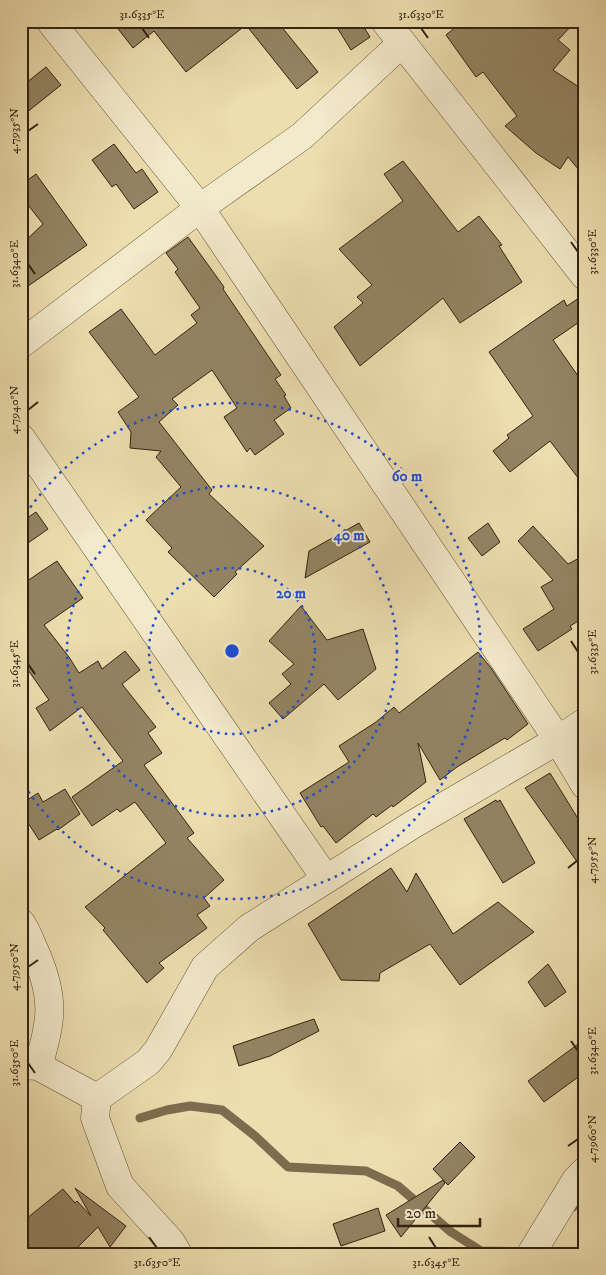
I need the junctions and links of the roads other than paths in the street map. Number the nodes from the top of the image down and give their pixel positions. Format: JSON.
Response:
{"nodes":[{"id":1,"x":50,"y":21,"type":"edge"},
{"id":2,"x":384,"y":21,"type":"edge"},
{"id":3,"x":402,"y":43,"type":"junction"},
{"id":4,"x":200,"y":208,"type":"junction"},
{"id":5,"x":585,"y":276,"type":"edge"},
{"id":6,"x":21,"y":344,"type":"edge"},
{"id":7,"x":21,"y":438,"type":"edge"},
{"id":8,"x":585,"y":722,"type":"edge"},
{"id":9,"x":558,"y":740,"type":"junction"},
{"id":10,"x":585,"y":784,"type":"edge"},
{"id":11,"x":326,"y":879,"type":"junction"},
{"id":12,"x":21,"y":923,"type":"edge"},
{"id":13,"x":29,"y":1065,"type":"edge"},
{"id":14,"x":97,"y":1098,"type":"junction"},
{"id":15,"x":585,"y":1170,"type":"edge"},
{"id":16,"x":178,"y":1254,"type":"edge"},
{"id":17,"x":531,"y":1254,"type":"edge"}],
"edges":[{"from":1,"to":4,"type":"street"},
{"from":2,"to":3,"type":"street"},
{"from":3,"to":4,"type":"street"},
{"from":3,"to":5,"type":"street"},
{"from":4,"to":6,"type":"street"},
{"from":4,"to":9,"type":"street"},
{"from":7,"to":11,"type":"street"},
{"from":8,"to":9,"type":"street"},
{"from":9,"to":10,"type":"street"},
{"from":9,"to":11,"type":"street"},
{"from":11,"to":14,"type":"street"},
{"from":12,"to":13,"type":"street"},
{"from":13,"to":14,"type":"street"},
{"from":14,"to":16,"type":"street"},
{"from":15,"to":17,"type":"street"}]}
